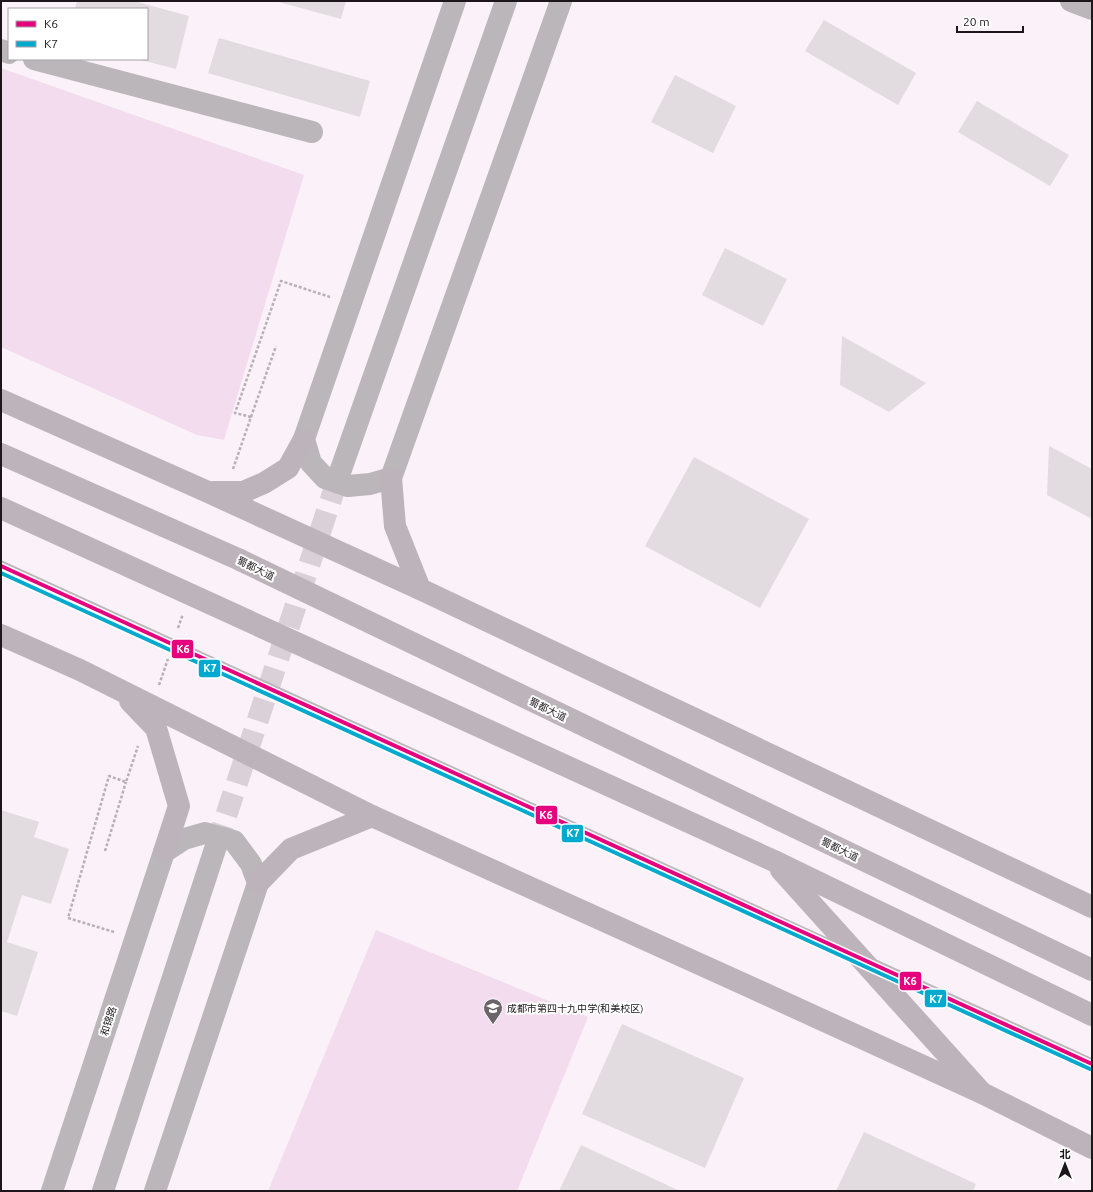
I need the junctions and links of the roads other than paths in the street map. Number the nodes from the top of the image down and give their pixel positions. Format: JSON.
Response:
{"nodes":[{"id":1,"x":455,"y":1,"type":"edge"},
{"id":2,"x":506,"y":1,"type":"edge"},
{"id":3,"x":561,"y":1,"type":"edge"},
{"id":4,"x":1071,"y":1,"type":"edge"},
{"id":5,"x":1092,"y":9,"type":"edge"},
{"id":6,"x":38,"y":60,"type":"edge"},
{"id":7,"x":312,"y":132,"type":"dead end"},
{"id":8,"x":1,"y":400,"type":"edge"},
{"id":9,"x":304,"y":439,"type":"junction"},
{"id":10,"x":1,"y":454,"type":"edge"},
{"id":11,"x":340,"y":475,"type":"tunnel mouth"},
{"id":12,"x":391,"y":478,"type":"junction"},
{"id":13,"x":208,"y":492,"type":"junction"},
{"id":14,"x":1,"y":508,"type":"edge"},
{"id":15,"x":1,"y":566,"type":"edge"},
{"id":16,"x":420,"y":589,"type":"junction"},
{"id":17,"x":1,"y":636,"type":"edge"},
{"id":18,"x":118,"y":688,"type":"junction"},
{"id":19,"x":372,"y":816,"type":"junction"},
{"id":20,"x":216,"y":846,"type":"tunnel mouth"},
{"id":21,"x":164,"y":852,"type":"junction"},
{"id":22,"x":774,"y":861,"type":"junction"},
{"id":23,"x":258,"y":883,"type":"junction"},
{"id":24,"x":1092,"y":907,"type":"edge"},
{"id":25,"x":1092,"y":970,"type":"edge"},
{"id":26,"x":1092,"y":1015,"type":"edge"},
{"id":27,"x":1092,"y":1064,"type":"edge"},
{"id":28,"x":982,"y":1093,"type":"junction"},
{"id":29,"x":1092,"y":1148,"type":"edge"},
{"id":30,"x":52,"y":1191,"type":"edge"},
{"id":31,"x":103,"y":1191,"type":"edge"},
{"id":32,"x":155,"y":1191,"type":"edge"}],
"edges":[{"from":1,"to":9,"type":"street"},
{"from":2,"to":11,"type":"street"},
{"from":3,"to":12,"type":"street"},
{"from":4,"to":5,"type":"street"},
{"from":6,"to":7,"type":"street"},
{"from":8,"to":13,"type":"main road"},
{"from":9,"to":12,"type":"street"},
{"from":9,"to":13,"type":"main road"},
{"from":10,"to":25,"type":"highway","name":"蜀都大道"},
{"from":12,"to":16,"type":"main road"},
{"from":13,"to":16,"type":"main road"},
{"from":14,"to":22,"type":"highway"},
{"from":15,"to":27,"type":"lane"},
{"from":16,"to":24,"type":"main road"},
{"from":17,"to":18,"type":"main road"},
{"from":18,"to":19,"type":"main road"},
{"from":18,"to":21,"type":"main road"},
{"from":19,"to":23,"type":"main road"},
{"from":19,"to":28,"type":"main road"},
{"from":20,"to":31,"type":"street"},
{"from":21,"to":23,"type":"street"},
{"from":21,"to":30,"type":"street","name":"和锦路"},
{"from":22,"to":26,"type":"highway"},
{"from":22,"to":28,"type":"highway"},
{"from":23,"to":32,"type":"street"},
{"from":28,"to":29,"type":"main road"}]}
